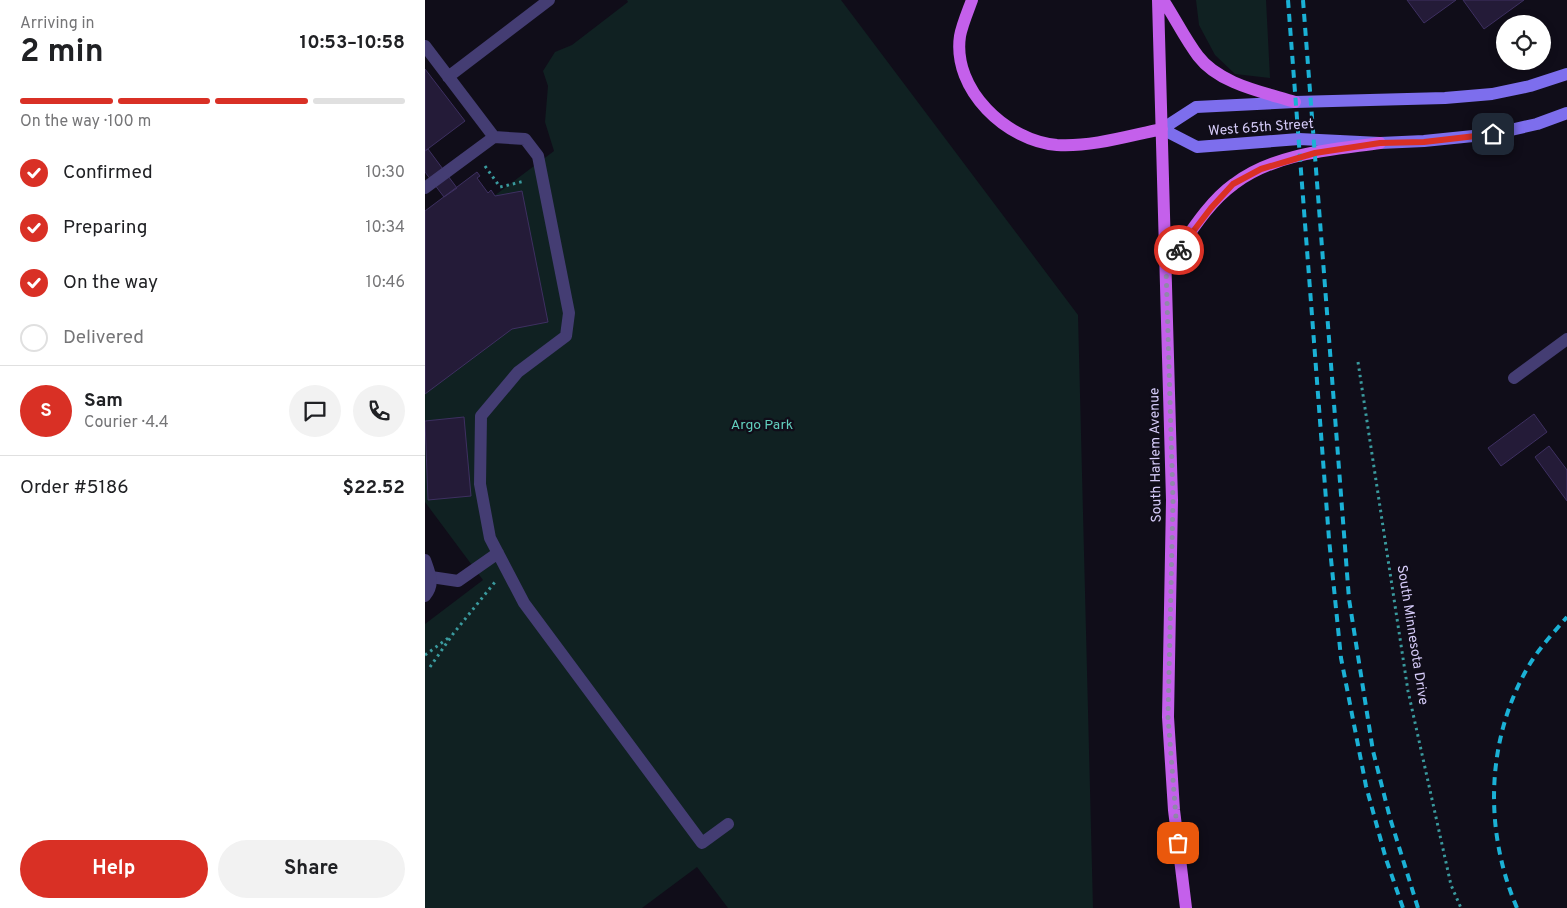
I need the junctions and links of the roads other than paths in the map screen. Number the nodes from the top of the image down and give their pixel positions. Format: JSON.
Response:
{"nodes":[{"id":1,"x":549,"y":0,"type":"edge"},
{"id":2,"x":972,"y":0,"type":"edge"},
{"id":3,"x":1158,"y":0,"type":"edge"},
{"id":4,"x":1163,"y":0,"type":"edge"},
{"id":5,"x":425,"y":46,"type":"edge"},
{"id":6,"x":1567,"y":74,"type":"edge"},
{"id":7,"x":448,"y":76,"type":"junction"},
{"id":8,"x":1295,"y":102,"type":"junction"},
{"id":9,"x":1567,"y":113,"type":"edge"},
{"id":10,"x":1162,"y":129,"type":"junction"},
{"id":11,"x":494,"y":136,"type":"junction"},
{"id":12,"x":1380,"y":143,"type":"junction"},
{"id":13,"x":425,"y":188,"type":"edge"},
{"id":14,"x":1166,"y":267,"type":"junction"},
{"id":15,"x":1567,"y":340,"type":"edge"},
{"id":16,"x":1514,"y":378,"type":"dead end"},
{"id":17,"x":498,"y":553,"type":"junction"},
{"id":18,"x":425,"y":560,"type":"edge"},
{"id":19,"x":431,"y":577,"type":"junction"},
{"id":20,"x":425,"y":596,"type":"edge"},
{"id":21,"x":728,"y":824,"type":"dead end"},
{"id":22,"x":1186,"y":908,"type":"edge"}],
"edges":[{"from":1,"to":7,"type":"street"},
{"from":2,"to":10,"type":"main road"},
{"from":3,"to":10,"type":"main road","name":"South Harlem Avenue"},
{"from":4,"to":8,"type":"main road"},
{"from":5,"to":7,"type":"street"},
{"from":6,"to":8,"type":"street","name":"West 65th Street"},
{"from":7,"to":11,"type":"street"},
{"from":8,"to":10,"type":"street","name":"West 65th Street"},
{"from":9,"to":12,"type":"street","name":"West 65th Street"},
{"from":10,"to":12,"type":"street","name":"West 65th Street"},
{"from":10,"to":14,"type":"main road","name":"South Harlem Avenue"},
{"from":11,"to":13,"type":"street"},
{"from":11,"to":17,"type":"street"},
{"from":12,"to":14,"type":"main road"},
{"from":14,"to":22,"type":"main road","name":"South Harlem Avenue"},
{"from":15,"to":16,"type":"street"},
{"from":17,"to":19,"type":"street"},
{"from":17,"to":21,"type":"street"},
{"from":18,"to":19,"type":"street"},
{"from":19,"to":20,"type":"street"}]}
